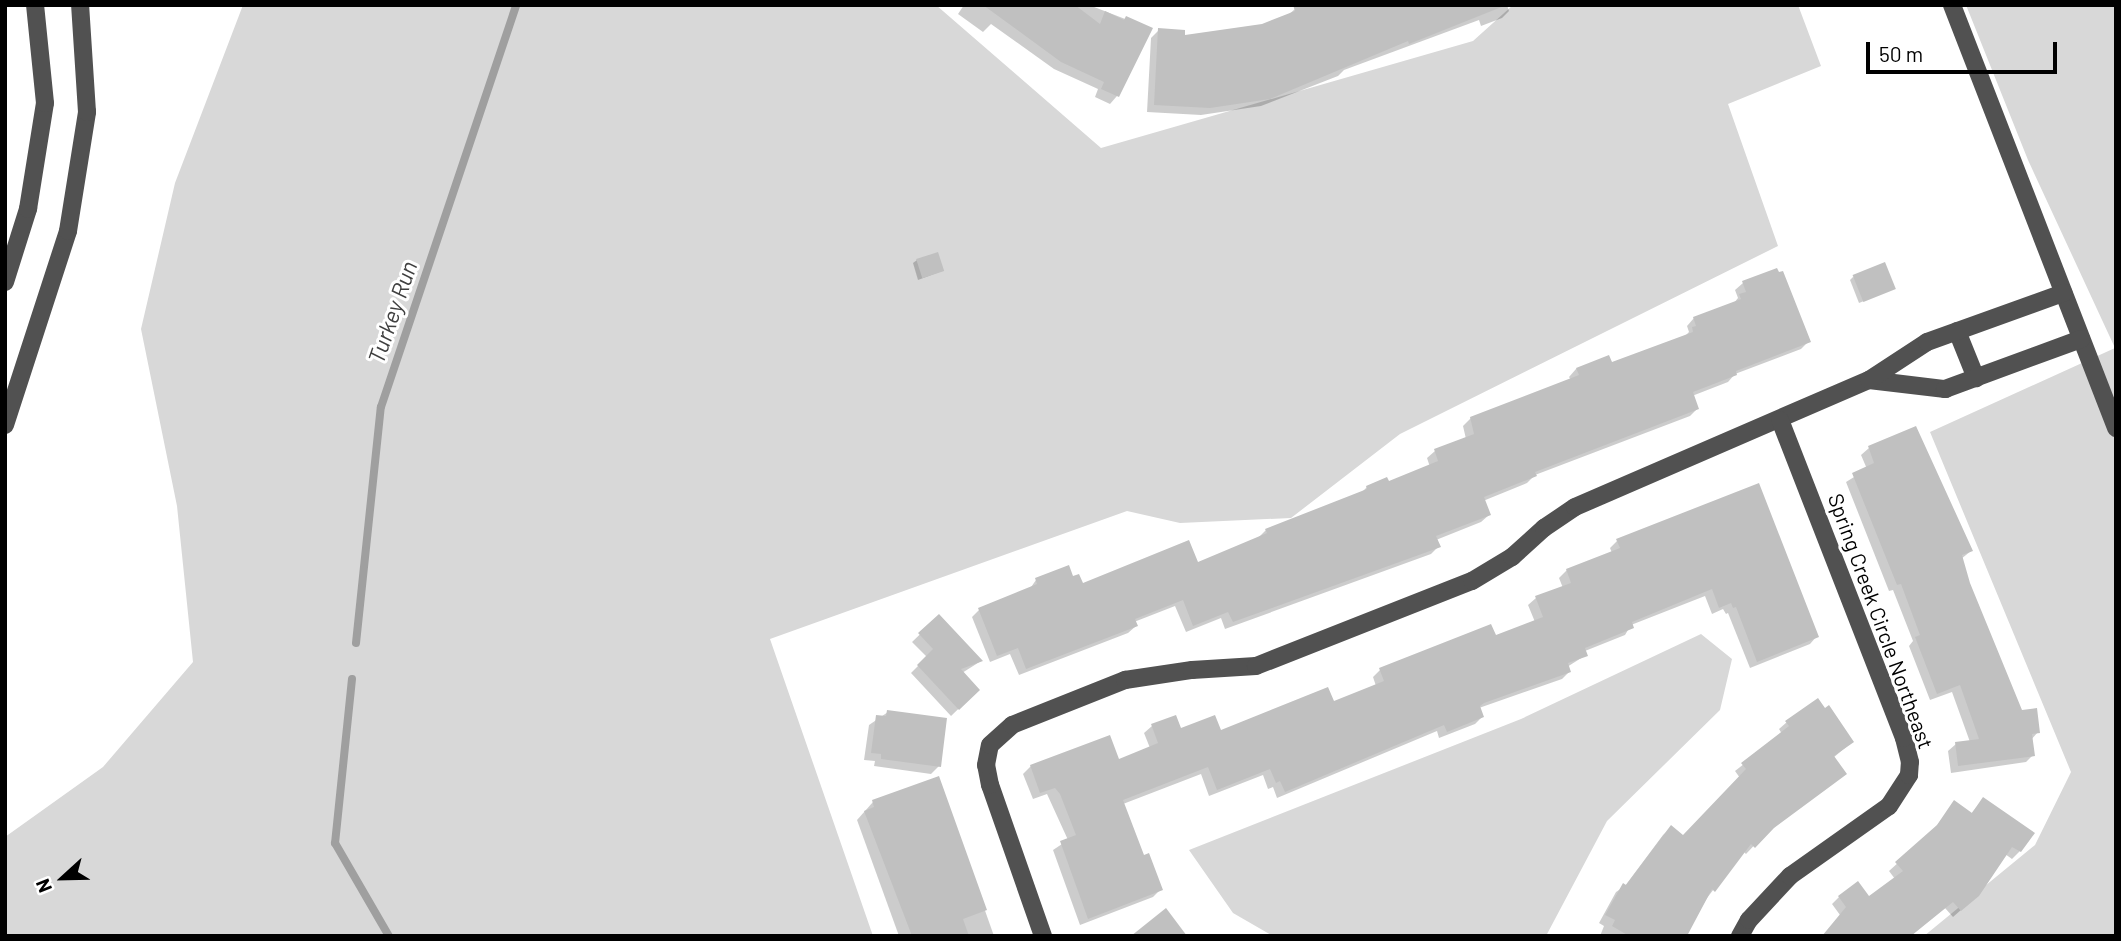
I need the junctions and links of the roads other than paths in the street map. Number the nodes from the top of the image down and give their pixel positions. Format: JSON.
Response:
{"nodes":[{"id":1,"x":35,"y":5,"type":"edge"},
{"id":2,"x":80,"y":5,"type":"edge"},
{"id":3,"x":1952,"y":5,"type":"edge"},
{"id":4,"x":5,"y":282,"type":"edge"},
{"id":5,"x":2063,"y":293,"type":"junction"},
{"id":6,"x":1957,"y":331,"type":"junction"},
{"id":7,"x":2081,"y":339,"type":"junction"},
{"id":8,"x":1976,"y":378,"type":"junction"},
{"id":9,"x":1868,"y":380,"type":"junction"},
{"id":10,"x":1780,"y":420,"type":"junction"},
{"id":11,"x":5,"y":425,"type":"edge"},
{"id":12,"x":2116,"y":428,"type":"edge"},
{"id":13,"x":1043,"y":936,"type":"edge"},
{"id":14,"x":1740,"y":936,"type":"edge"}],
"edges":[{"from":1,"to":4,"type":"street"},
{"from":2,"to":11,"type":"street"},
{"from":3,"to":5,"type":"street"},
{"from":5,"to":6,"type":"street"},
{"from":5,"to":7,"type":"street"},
{"from":6,"to":8,"type":"street"},
{"from":6,"to":9,"type":"street"},
{"from":7,"to":8,"type":"street"},
{"from":7,"to":12,"type":"street"},
{"from":8,"to":9,"type":"street"},
{"from":9,"to":10,"type":"street"},
{"from":10,"to":13,"type":"street"},
{"from":10,"to":14,"type":"street","name":"Spring Creek Circle Northeast"}]}
